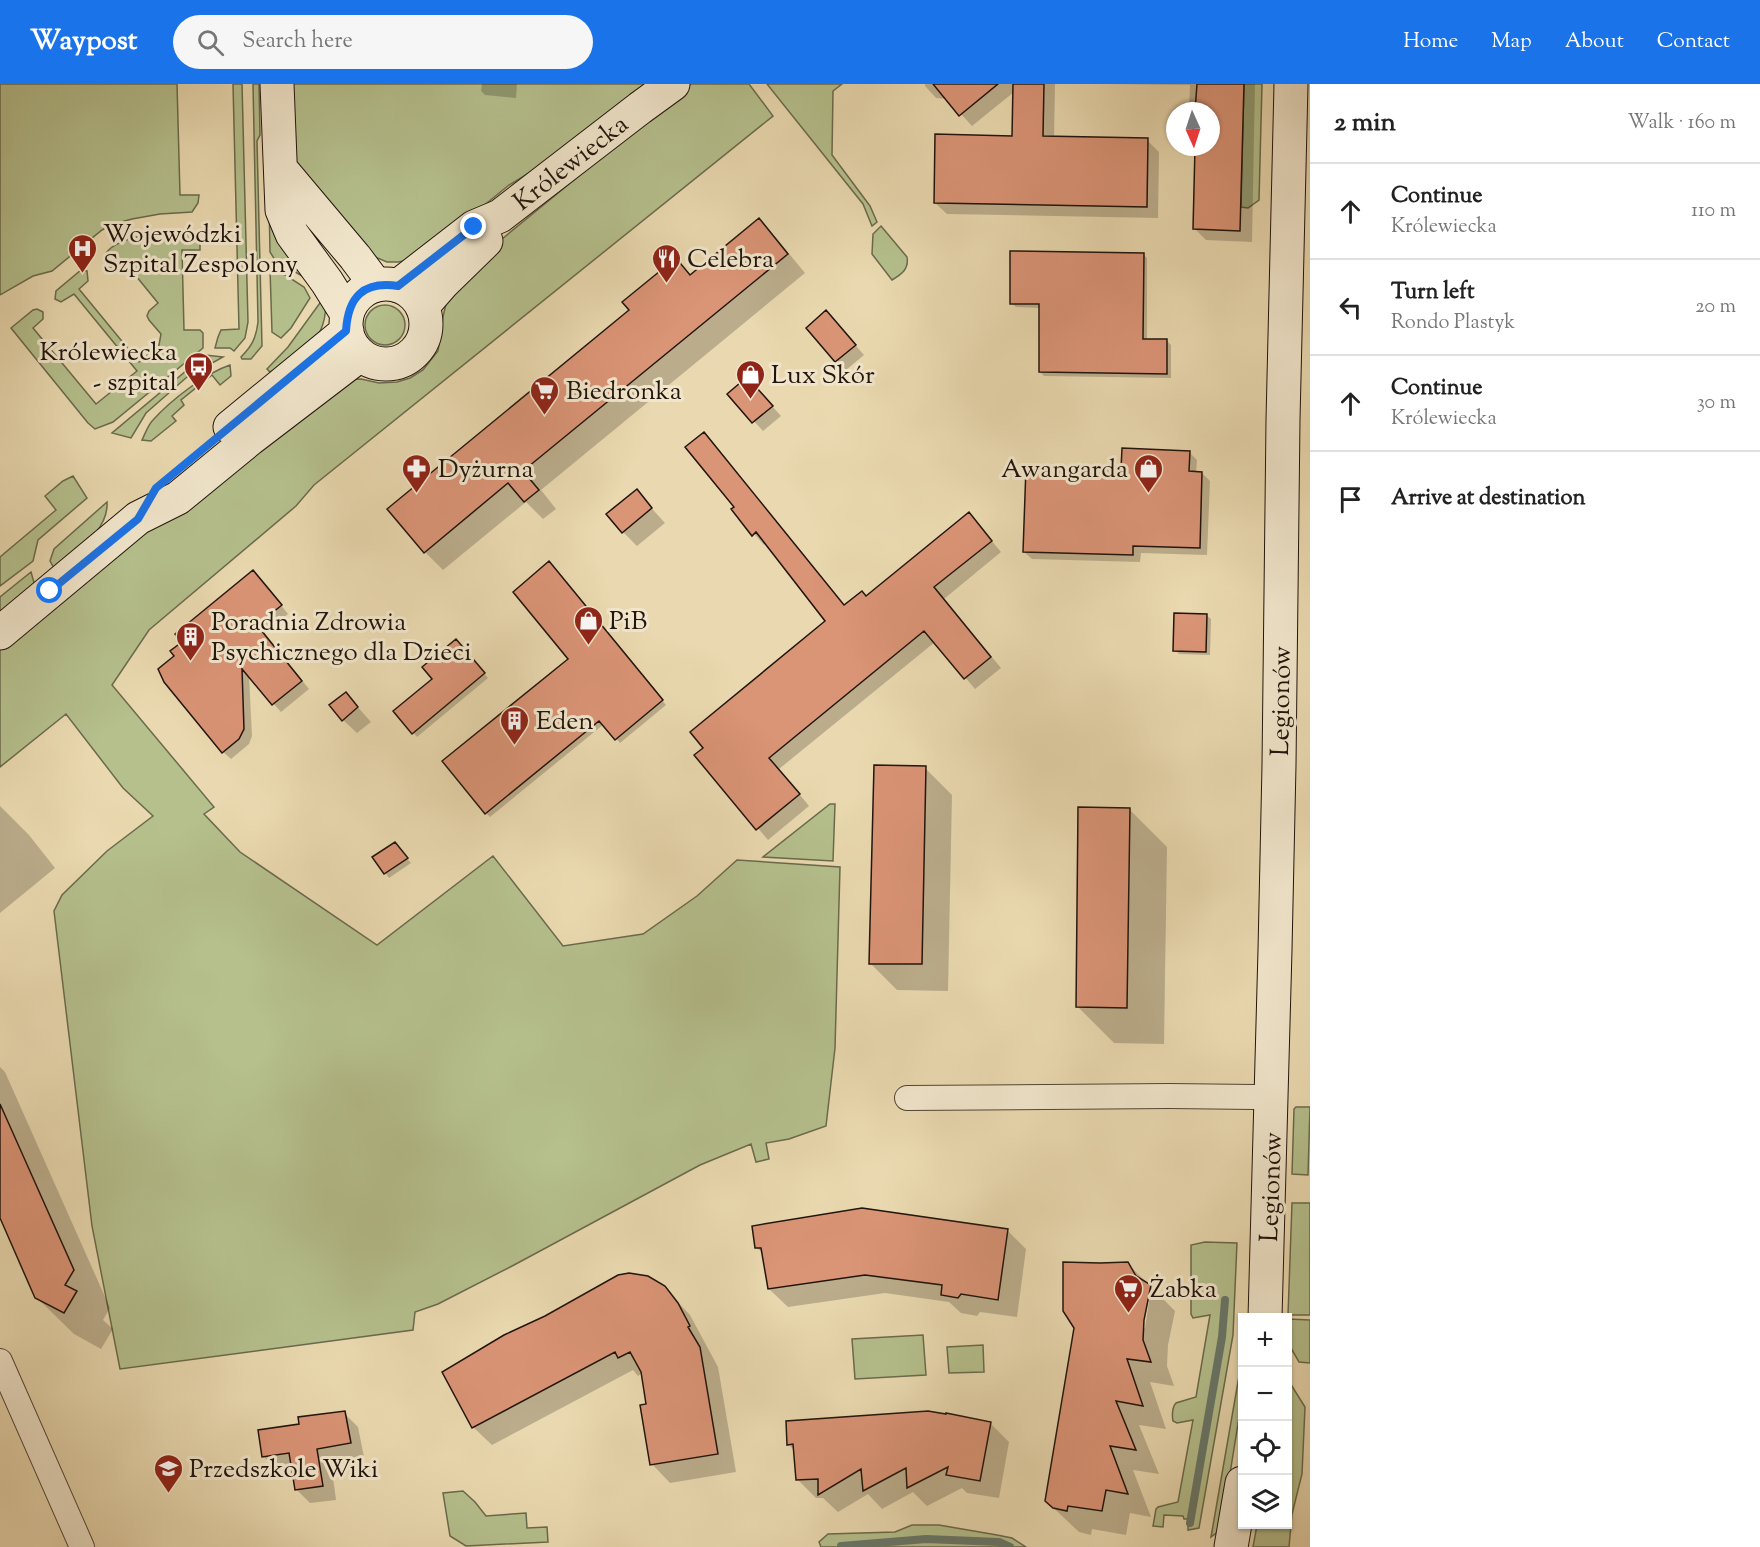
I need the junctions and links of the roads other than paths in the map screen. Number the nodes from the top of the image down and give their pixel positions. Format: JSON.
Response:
{"nodes":[{"id":1,"x":277,"y":84,"type":"edge"},
{"id":2,"x":663,"y":84,"type":"edge"},
{"id":3,"x":673,"y":84,"type":"edge"},
{"id":4,"x":1292,"y":84,"type":"edge"},
{"id":5,"x":640,"y":108,"type":"junction"},
{"id":6,"x":281,"y":169,"type":"junction"},
{"id":7,"x":500,"y":216,"type":"junction"},
{"id":8,"x":387,"y":286,"type":"junction"},
{"id":9,"x":422,"y":307,"type":"junction"},
{"id":10,"x":351,"y":333,"type":"junction"},
{"id":11,"x":0,"y":633,"type":"edge"},
{"id":12,"x":907,"y":1098,"type":"dead end"},
{"id":13,"x":1272,"y":1099,"type":"junction"},
{"id":14,"x":1265,"y":1313,"type":"edge"},
{"id":15,"x":0,"y":1361,"type":"edge"},
{"id":16,"x":1238,"y":1506,"type":"edge"},
{"id":17,"x":82,"y":1547,"type":"edge"},
{"id":18,"x":1231,"y":1547,"type":"edge"}],
"edges":[{"from":1,"to":6,"type":"street"},
{"from":2,"to":5,"type":"street","name":"Królewiecka"},
{"from":3,"to":5,"type":"street","name":"Królewiecka"},
{"from":4,"to":13,"type":"street","name":"Legionów"},
{"from":5,"to":7,"type":"street","name":"Królewiecka"},
{"from":6,"to":8,"type":"street"},
{"from":6,"to":10,"type":"street"},
{"from":7,"to":8,"type":"street","name":"Królewiecka"},
{"from":7,"to":9,"type":"street","name":"Królewiecka"},
{"from":8,"to":9,"type":"street"},
{"from":8,"to":10,"type":"street"},
{"from":9,"to":10,"type":"street"},
{"from":10,"to":11,"type":"street"},
{"from":12,"to":13,"type":"street"},
{"from":13,"to":14,"type":"street","name":"Legionów"},
{"from":15,"to":17,"type":"street"},
{"from":16,"to":18,"type":"street"}]}
